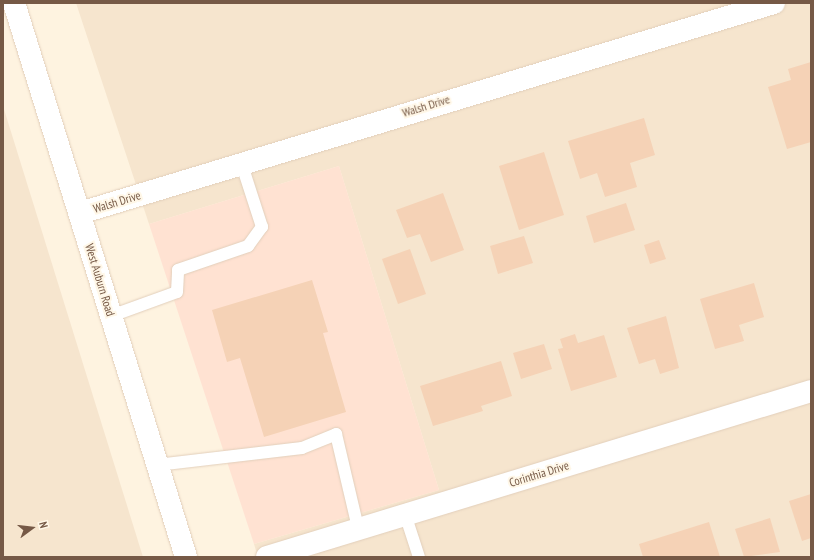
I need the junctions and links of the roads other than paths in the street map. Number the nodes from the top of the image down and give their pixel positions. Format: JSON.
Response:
{"nodes":[{"id":1,"x":14,"y":3,"type":"edge"},
{"id":2,"x":774,"y":3,"type":"edge"},
{"id":3,"x":241,"y":162,"type":"junction"},
{"id":4,"x":80,"y":213,"type":"junction"},
{"id":5,"x":111,"y":316,"type":"junction"},
{"id":6,"x":811,"y":391,"type":"edge"},
{"id":7,"x":158,"y":465,"type":"junction"},
{"id":8,"x":405,"y":514,"type":"junction"},
{"id":9,"x":358,"y":528,"type":"junction"},
{"id":10,"x":186,"y":557,"type":"edge"},
{"id":11,"x":267,"y":557,"type":"edge"},
{"id":12,"x":419,"y":557,"type":"edge"}],
"edges":[{"from":1,"to":4,"type":"street","name":"West Auburn Road"},
{"from":2,"to":3,"type":"street","name":"Walsh Drive"},
{"from":3,"to":4,"type":"street","name":"Walsh Drive"},
{"from":3,"to":5,"type":"lane"},
{"from":4,"to":5,"type":"street","name":"West Auburn Road"},
{"from":5,"to":7,"type":"street","name":"West Auburn Road"},
{"from":6,"to":8,"type":"street","name":"Corinthia Drive"},
{"from":7,"to":9,"type":"lane"},
{"from":7,"to":10,"type":"street","name":"West Auburn Road"},
{"from":8,"to":9,"type":"street","name":"Corinthia Drive"},
{"from":8,"to":12,"type":"lane"},
{"from":9,"to":11,"type":"street","name":"Corinthia Drive"}]}
